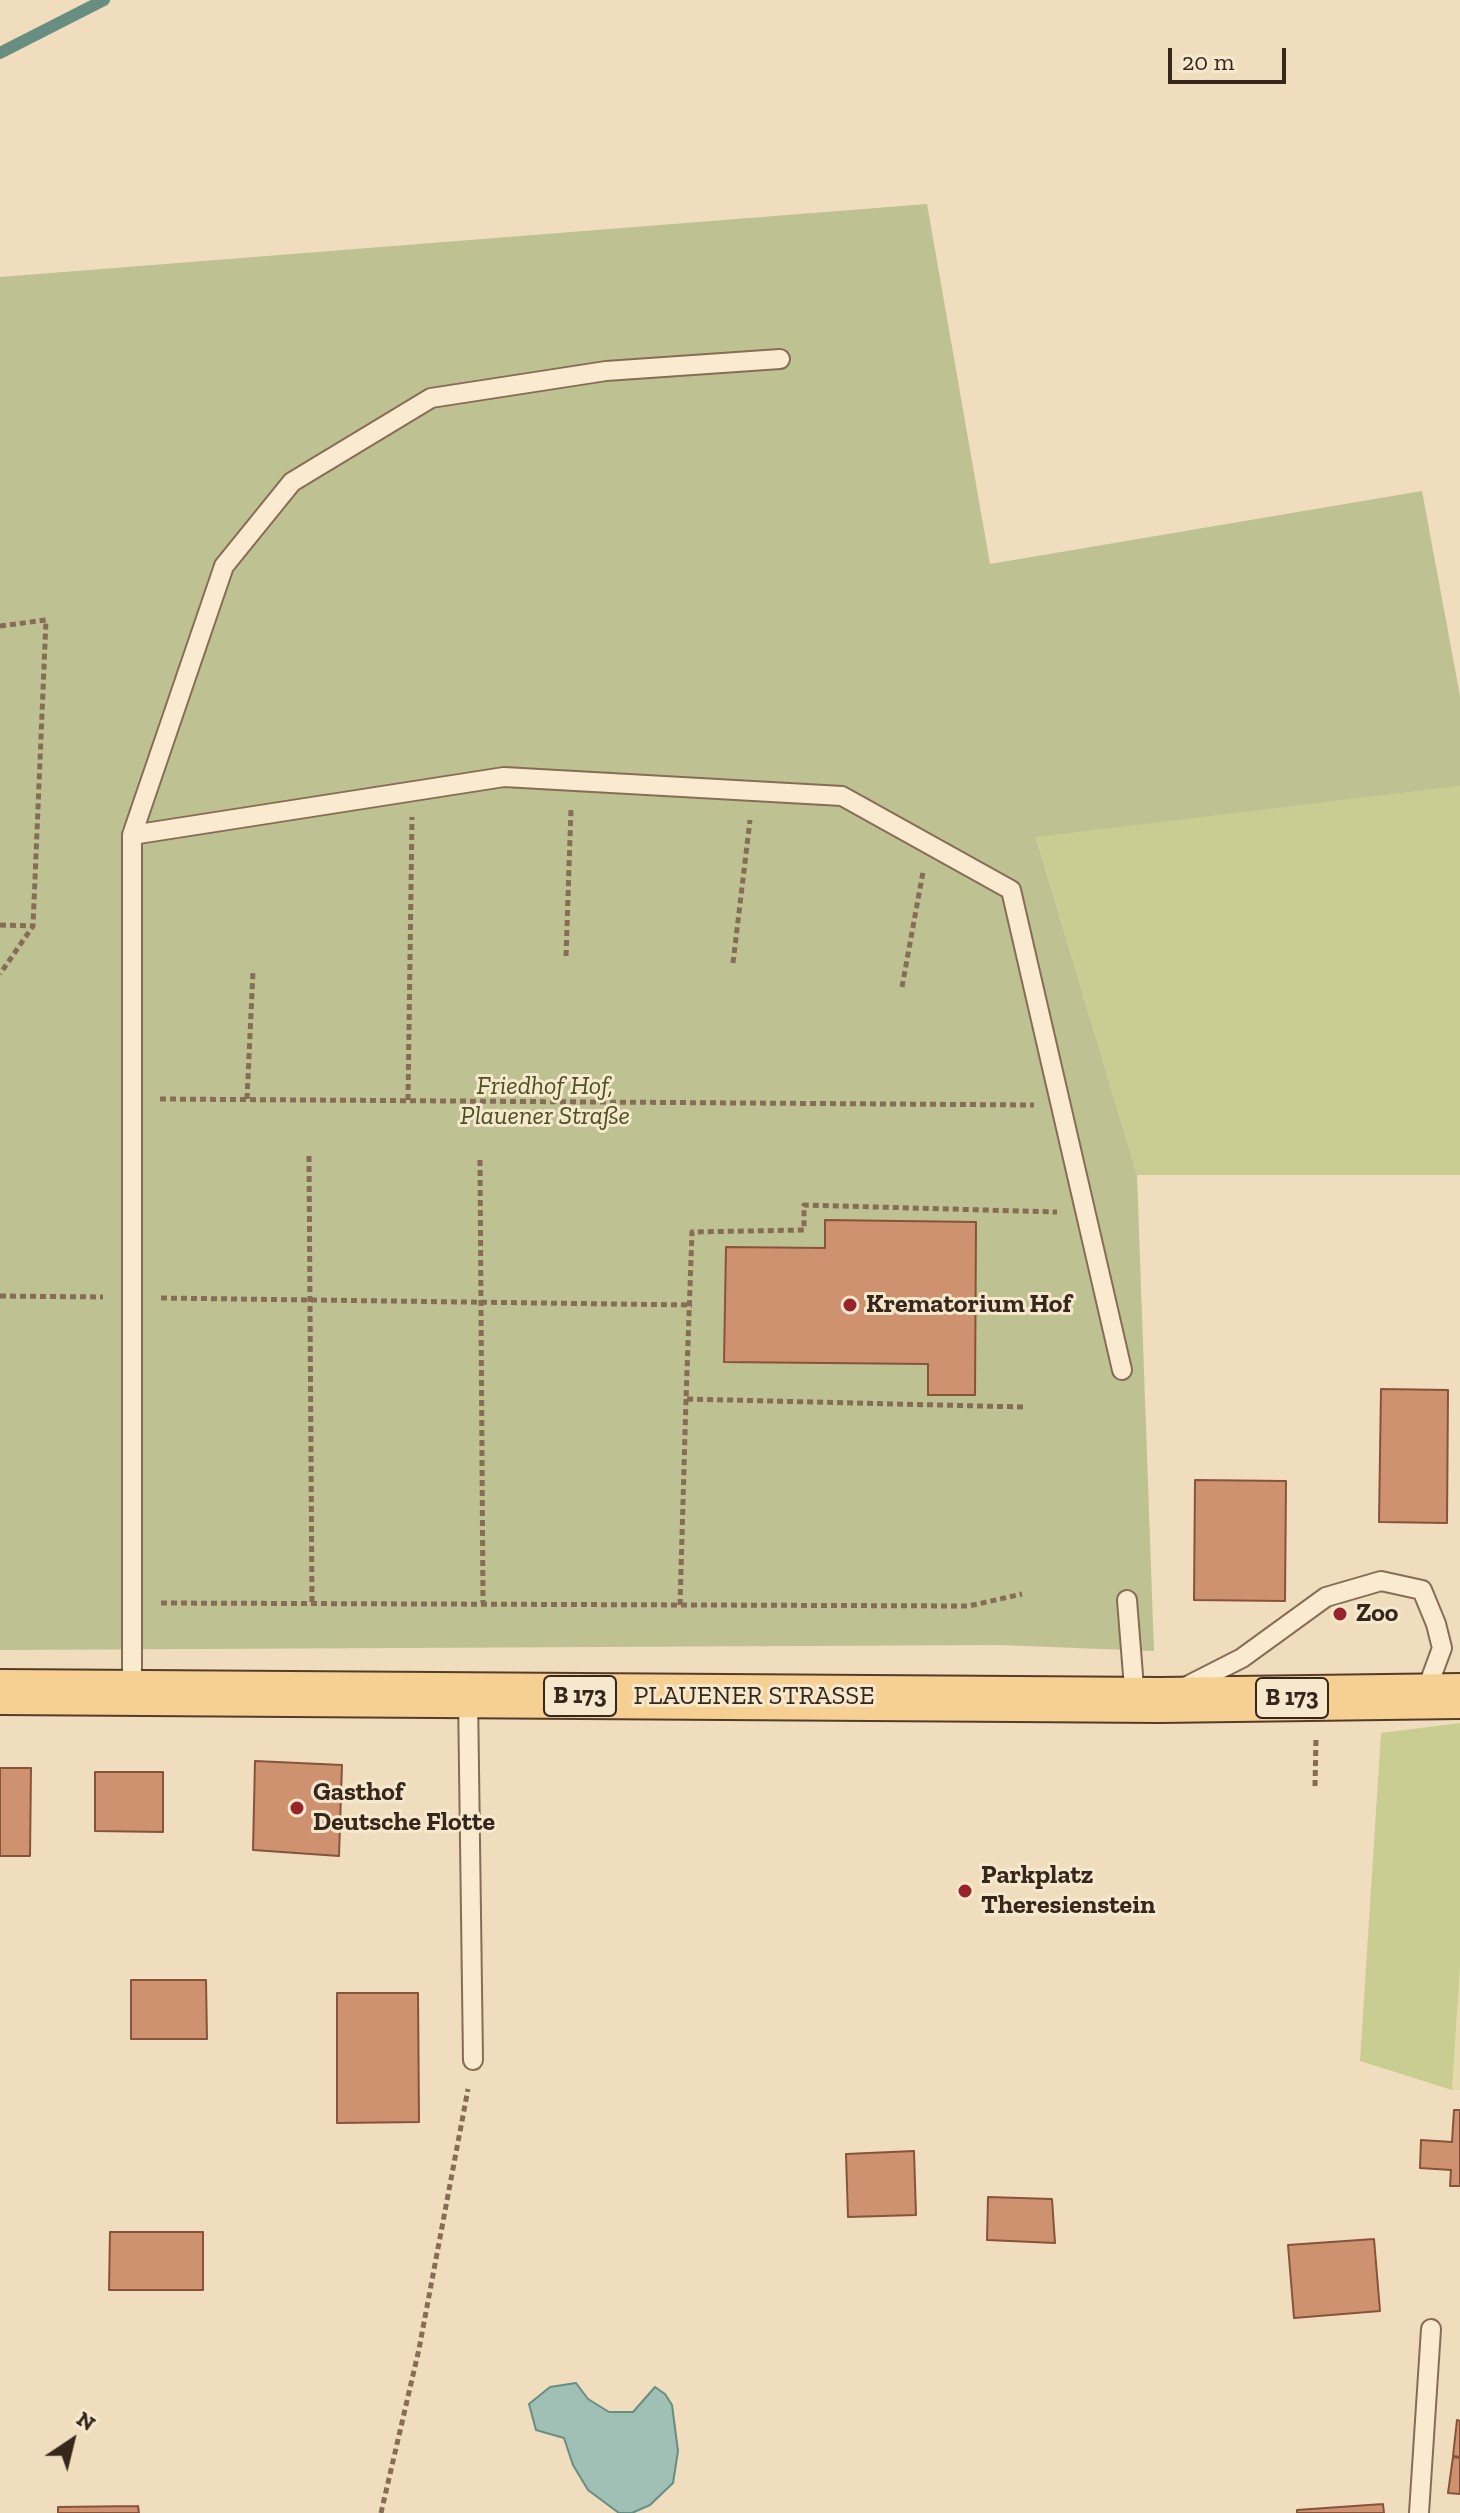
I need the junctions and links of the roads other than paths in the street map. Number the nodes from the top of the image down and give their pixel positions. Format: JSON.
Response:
{"nodes":[{"id":1,"x":780,"y":359,"type":"dead end"},
{"id":2,"x":132,"y":835,"type":"junction"},
{"id":3,"x":1122,"y":1370,"type":"dead end"},
{"id":4,"x":1127,"y":1600,"type":"dead end"},
{"id":5,"x":0,"y":1692,"type":"edge"},
{"id":6,"x":132,"y":1693,"type":"junction"},
{"id":7,"x":468,"y":1695,"type":"junction"},
{"id":8,"x":1442,"y":1696,"type":"edge"},
{"id":9,"x":1148,"y":1700,"type":"junction"},
{"id":10,"x":473,"y":2060,"type":"road end"},
{"id":11,"x":1431,"y":2329,"type":"dead end"},
{"id":12,"x":1419,"y":2513,"type":"edge"}],
"edges":[{"from":1,"to":2,"type":"lane"},
{"from":2,"to":3,"type":"lane"},
{"from":2,"to":6,"type":"lane"},
{"from":4,"to":9,"type":"lane"},
{"from":5,"to":6,"type":"main road","name":"PLAUENER STRASSE","number":"B 173"},
{"from":6,"to":7,"type":"main road","name":"PLAUENER STRASSE","number":"B 173"},
{"from":7,"to":9,"type":"main road","name":"PLAUENER STRASSE","number":"B 173"},
{"from":7,"to":10,"type":"lane"},
{"from":8,"to":9,"type":"main road","name":"PLAUENER STRASSE","number":"B 173"},
{"from":8,"to":9,"type":"lane"},
{"from":11,"to":12,"type":"lane"}]}
